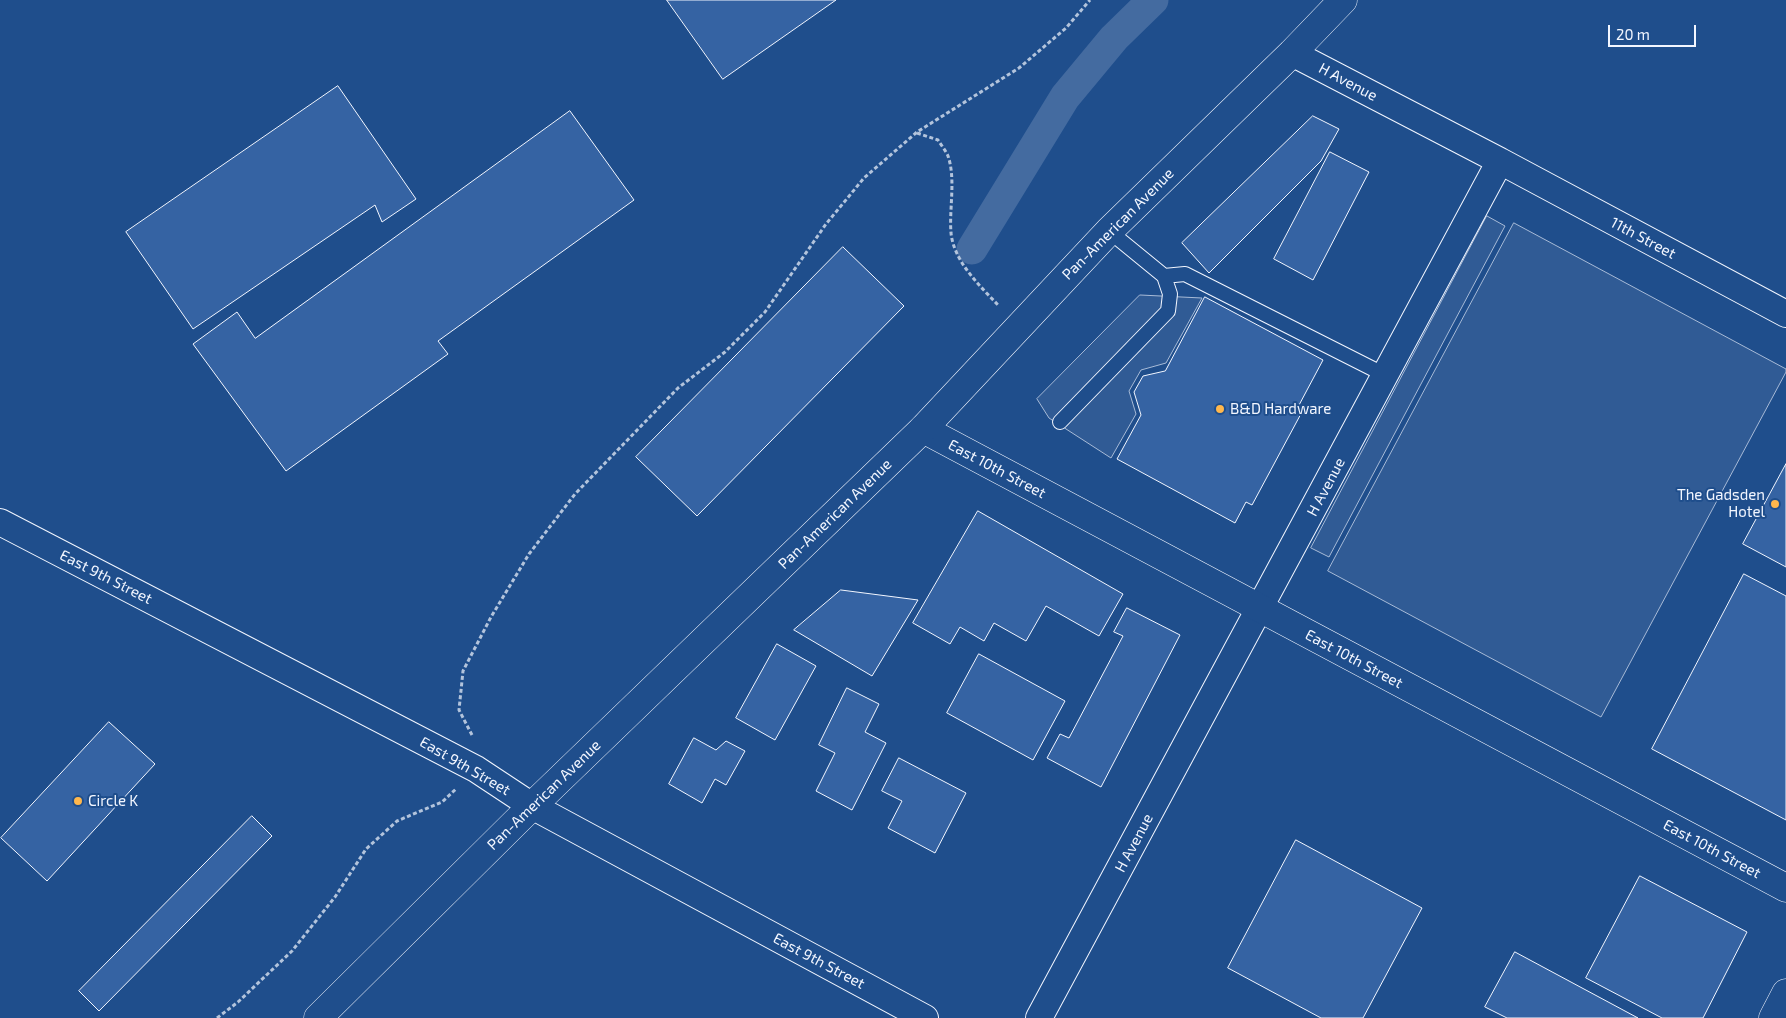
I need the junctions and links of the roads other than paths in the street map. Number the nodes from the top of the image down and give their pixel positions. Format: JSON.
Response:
{"nodes":[{"id":1,"x":1343,"y":0,"type":"edge"},
{"id":2,"x":1292,"y":53,"type":"junction"},
{"id":3,"x":1500,"y":161,"type":"junction"},
{"id":4,"x":1109,"y":231,"type":"junction"},
{"id":5,"x":1164,"y":276,"type":"junction"},
{"id":6,"x":1786,"y":314,"type":"edge"},
{"id":7,"x":1385,"y":375,"type":"junction"},
{"id":8,"x":1060,"y":422,"type":"dead end"},
{"id":9,"x":923,"y":429,"type":"junction"},
{"id":10,"x":0,"y":522,"type":"edge"},
{"id":11,"x":1260,"y":609,"type":"junction"},
{"id":12,"x":532,"y":806,"type":"junction"},
{"id":13,"x":1786,"y":888,"type":"edge"},
{"id":14,"x":1786,"y":993,"type":"edge"},
{"id":15,"x":318,"y":1018,"type":"edge"},
{"id":16,"x":925,"y":1018,"type":"edge"},
{"id":17,"x":1040,"y":1018,"type":"edge"},
{"id":18,"x":1773,"y":1018,"type":"edge"}],
"edges":[{"from":1,"to":2,"type":"main road","name":"Pan-American Avenue"},
{"from":2,"to":3,"type":"street","name":"H Avenue"},
{"from":2,"to":4,"type":"main road","name":"Pan-American Avenue"},
{"from":3,"to":6,"type":"street","name":"11th Street"},
{"from":3,"to":7,"type":"street","name":"H Avenue"},
{"from":4,"to":5,"type":"lane"},
{"from":4,"to":9,"type":"main road","name":"Pan-American Avenue"},
{"from":5,"to":7,"type":"lane"},
{"from":5,"to":8,"type":"lane"},
{"from":7,"to":11,"type":"street","name":"H Avenue"},
{"from":9,"to":11,"type":"main road","name":"East 10th Street"},
{"from":9,"to":12,"type":"main road","name":"Pan-American Avenue"},
{"from":10,"to":12,"type":"street","name":"East 9th Street"},
{"from":11,"to":13,"type":"main road","name":"East 10th Street"},
{"from":11,"to":17,"type":"street","name":"H Avenue"},
{"from":12,"to":15,"type":"main road","name":"Pan-American Avenue"},
{"from":12,"to":16,"type":"street","name":"East 9th Street"},
{"from":14,"to":18,"type":"main road"}]}
